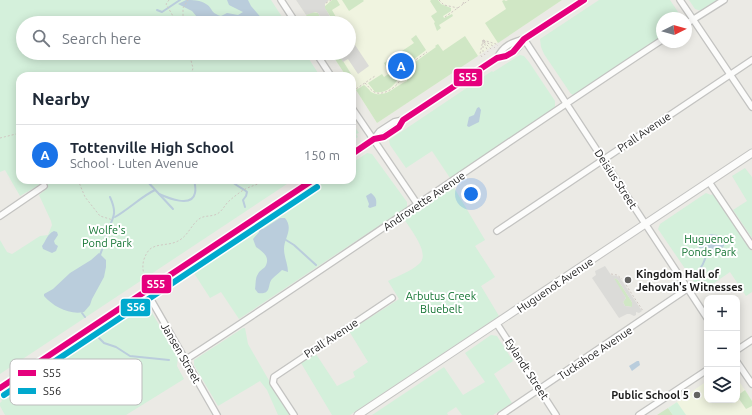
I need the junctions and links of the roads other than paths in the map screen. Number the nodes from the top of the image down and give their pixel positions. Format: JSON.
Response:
{"nodes":[{"id":1,"x":281,"y":0,"type":"edge"},
{"id":2,"x":584,"y":0,"type":"edge"},
{"id":3,"x":680,"y":0,"type":"edge"},
{"id":4,"x":724,"y":0,"type":"edge"},
{"id":5,"x":291,"y":16,"type":"edge"},
{"id":6,"x":694,"y":20,"type":"junction"},
{"id":7,"x":524,"y":40,"type":"junction"},
{"id":8,"x":656,"y":44,"type":"edge"},
{"id":9,"x":497,"y":58,"type":"junction"},
{"id":10,"x":321,"y":60,"type":"edge"},
{"id":11,"x":752,"y":60,"type":"edge"},
{"id":12,"x":328,"y":72,"type":"edge"},
{"id":13,"x":730,"y":74,"type":"junction"},
{"id":14,"x":566,"y":103,"type":"junction"},
{"id":15,"x":752,"y":107,"type":"edge"},
{"id":16,"x":356,"y":114,"type":"edge"},
{"id":17,"x":374,"y":139,"type":"junction"},
{"id":18,"x":356,"y":151,"type":"edge"},
{"id":19,"x":752,"y":153,"type":"edge"},
{"id":20,"x":603,"y":159,"type":"junction"},
{"id":21,"x":709,"y":182,"type":"junction"},
{"id":22,"x":307,"y":184,"type":"edge"},
{"id":23,"x":44,"y":186,"type":"dead end"},
{"id":24,"x":418,"y":205,"type":"junction"},
{"id":25,"x":0,"y":216,"type":"edge"},
{"id":26,"x":645,"y":224,"type":"junction"},
{"id":27,"x":497,"y":231,"type":"dead end"},
{"id":28,"x":752,"y":246,"type":"edge"},
{"id":29,"x":688,"y":289,"type":"junction"},
{"id":30,"x":146,"y":291,"type":"junction"},
{"id":31,"x":392,"y":298,"type":"dead end"},
{"id":32,"x":704,"y":313,"type":"edge"},
{"id":33,"x":497,"y":324,"type":"junction"},
{"id":34,"x":752,"y":340,"type":"edge"},
{"id":35,"x":740,"y":348,"type":"edge"},
{"id":36,"x":44,"y":359,"type":"edge"},
{"id":37,"x":185,"y":360,"type":"junction"},
{"id":38,"x":740,"y":366,"type":"edge"},
{"id":39,"x":704,"y":372,"type":"edge"},
{"id":40,"x":10,"y":381,"type":"edge"},
{"id":41,"x":752,"y":384,"type":"edge"},
{"id":42,"x":0,"y":388,"type":"edge"},
{"id":43,"x":540,"y":390,"type":"junction"},
{"id":44,"x":217,"y":415,"type":"edge"},
{"id":45,"x":294,"y":415,"type":"edge"},
{"id":46,"x":358,"y":415,"type":"edge"},
{"id":47,"x":501,"y":415,"type":"edge"},
{"id":48,"x":556,"y":415,"type":"edge"},
{"id":49,"x":639,"y":415,"type":"edge"}],
"edges":[{"from":1,"to":5,"type":"street"},
{"from":2,"to":7,"type":"street"},
{"from":3,"to":6,"type":"street"},
{"from":4,"to":6,"type":"street"},
{"from":6,"to":13,"type":"street"},
{"from":7,"to":9,"type":"street"},
{"from":7,"to":9,"type":"street"},
{"from":7,"to":14,"type":"street","name":"Deisius Street"},
{"from":8,"to":14,"type":"street","name":"Androvette Avenue"},
{"from":9,"to":17,"type":"street"},
{"from":10,"to":12,"type":"street"},
{"from":11,"to":13,"type":"street","name":"Prall Avenue"},
{"from":13,"to":15,"type":"street"},
{"from":13,"to":20,"type":"street","name":"Prall Avenue"},
{"from":14,"to":20,"type":"street","name":"Deisius Street"},
{"from":14,"to":24,"type":"street","name":"Androvette Avenue"},
{"from":16,"to":17,"type":"street"},
{"from":17,"to":18,"type":"street"},
{"from":17,"to":24,"type":"street"},
{"from":19,"to":21,"type":"street","name":"Huguenot Avenue"},
{"from":20,"to":26,"type":"street","name":"Deisius Street"},
{"from":20,"to":27,"type":"street","name":"Prall Avenue"},
{"from":21,"to":26,"type":"street","name":"Huguenot Avenue"},
{"from":21,"to":28,"type":"street"},
{"from":22,"to":30,"type":"street"},
{"from":23,"to":25,"type":"street"},
{"from":24,"to":37,"type":"street","name":"Androvette Avenue"},
{"from":26,"to":29,"type":"street","name":"Deisius Street"},
{"from":26,"to":33,"type":"street","name":"Huguenot Avenue"},
{"from":29,"to":32,"type":"street","name":"Deisius Street"},
{"from":29,"to":43,"type":"street","name":"Tuckahoe Avenue"},
{"from":30,"to":36,"type":"street"},
{"from":30,"to":37,"type":"street","name":"Jansen Street"},
{"from":31,"to":45,"type":"street","name":"Prall Avenue"},
{"from":33,"to":43,"type":"street","name":"Eylandt Street"},
{"from":33,"to":46,"type":"street","name":"Huguenot Avenue"},
{"from":34,"to":35,"type":"street"},
{"from":37,"to":44,"type":"street","name":"Jansen Street"},
{"from":38,"to":41,"type":"street"},
{"from":39,"to":49,"type":"street"},
{"from":40,"to":42,"type":"street"},
{"from":43,"to":47,"type":"street","name":"Tuckahoe Avenue"},
{"from":43,"to":48,"type":"street","name":"Eylandt Street"}]}
